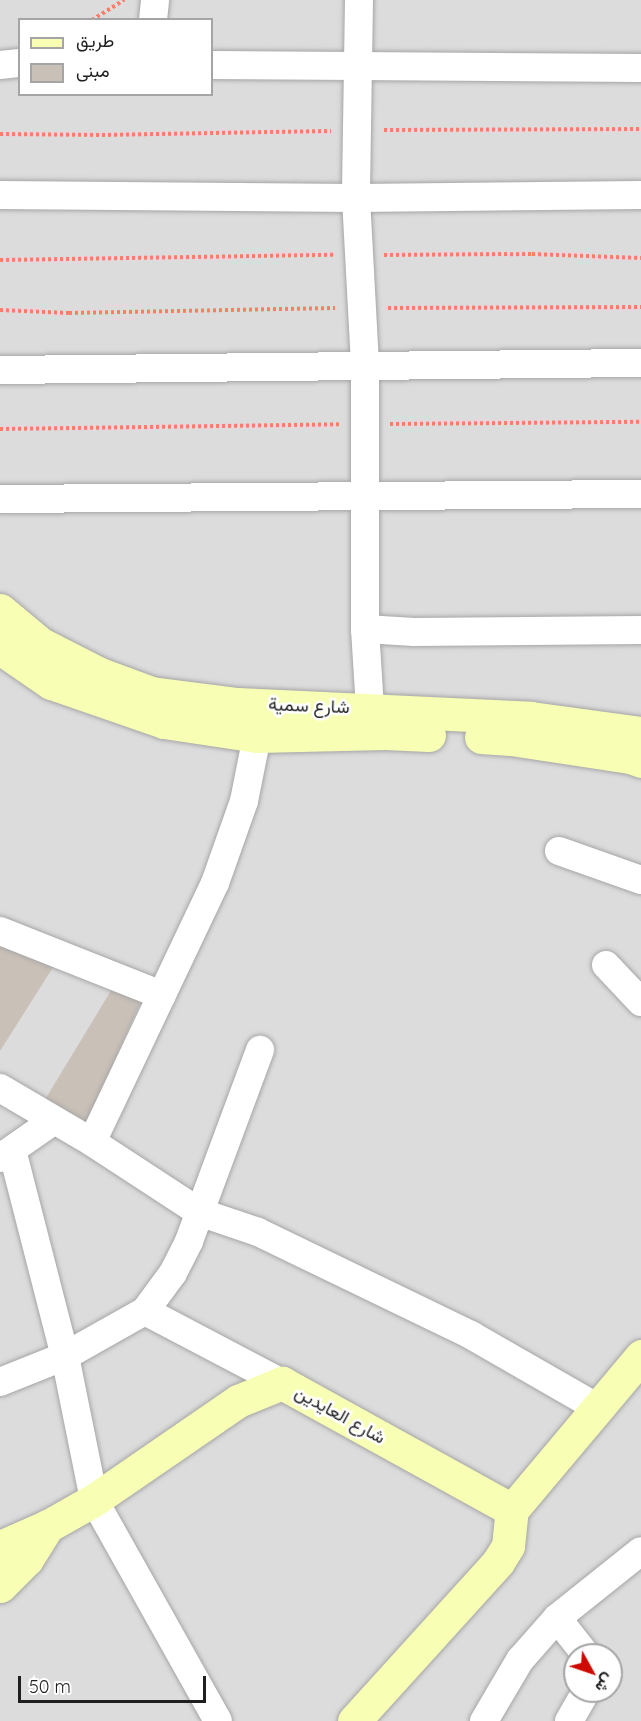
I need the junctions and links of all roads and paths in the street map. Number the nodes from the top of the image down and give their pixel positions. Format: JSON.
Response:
{"nodes":[{"id":1,"x":124,"y":0,"type":"edge"},
{"id":2,"x":155,"y":0,"type":"edge"},
{"id":3,"x":359,"y":0,"type":"edge"},
{"id":4,"x":95,"y":18,"type":"edge"},
{"id":5,"x":153,"y":18,"type":"edge"},
{"id":6,"x":18,"y":63,"type":"edge"},
{"id":7,"x":0,"y":65,"type":"edge"},
{"id":8,"x":213,"y":65,"type":"edge"},
{"id":9,"x":357,"y":68,"type":"junction"},
{"id":10,"x":641,"y":68,"type":"edge"},
{"id":11,"x":641,"y":129,"type":"edge"},
{"id":12,"x":357,"y":131,"type":"junction"},
{"id":13,"x":0,"y":134,"type":"edge"},
{"id":14,"x":0,"y":195,"type":"edge"},
{"id":15,"x":641,"y":195,"type":"edge"},
{"id":16,"x":356,"y":198,"type":"junction"},
{"id":17,"x":359,"y":255,"type":"junction"},
{"id":18,"x":641,"y":258,"type":"edge"},
{"id":19,"x":0,"y":260,"type":"edge"},
{"id":20,"x":641,"y":307,"type":"edge"},
{"id":21,"x":362,"y":308,"type":"junction"},
{"id":22,"x":0,"y":310,"type":"edge"},
{"id":23,"x":641,"y":363,"type":"edge"},
{"id":24,"x":365,"y":366,"type":"junction"},
{"id":25,"x":0,"y":370,"type":"edge"},
{"id":26,"x":641,"y":422,"type":"edge"},
{"id":27,"x":366,"y":424,"type":"junction"},
{"id":28,"x":0,"y":429,"type":"edge"},
{"id":29,"x":641,"y":494,"type":"edge"},
{"id":30,"x":367,"y":496,"type":"junction"},
{"id":31,"x":0,"y":499,"type":"edge"},
{"id":32,"x":0,"y":610,"type":"edge"},
{"id":33,"x":365,"y":629,"type":"junction"},
{"id":34,"x":641,"y":630,"type":"edge"},
{"id":35,"x":0,"y":648,"type":"edge"},
{"id":36,"x":370,"y":709,"type":"junction"},
{"id":37,"x":641,"y":734,"type":"edge"},
{"id":38,"x":257,"y":736,"type":"junction"},
{"id":39,"x":641,"y":761,"type":"edge"},
{"id":40,"x":559,"y":851,"type":"dead end"},
{"id":41,"x":641,"y":880,"type":"edge"},
{"id":42,"x":0,"y":932,"type":"edge"},
{"id":43,"x":606,"y":965,"type":"dead end"},
{"id":44,"x":162,"y":995,"type":"junction"},
{"id":45,"x":641,"y":1002,"type":"edge"},
{"id":46,"x":260,"y":1050,"type":"dead end"},
{"id":47,"x":0,"y":1088,"type":"edge"},
{"id":48,"x":53,"y":1121,"type":"junction"},
{"id":49,"x":92,"y":1142,"type":"junction"},
{"id":50,"x":6,"y":1154,"type":"edge"},
{"id":51,"x":199,"y":1212,"type":"junction"},
{"id":52,"x":145,"y":1311,"type":"junction"},
{"id":53,"x":65,"y":1356,"type":"junction"},
{"id":54,"x":641,"y":1356,"type":"edge"},
{"id":55,"x":0,"y":1382,"type":"edge"},
{"id":56,"x":282,"y":1383,"type":"junction"},
{"id":57,"x":596,"y":1407,"type":"junction"},
{"id":58,"x":94,"y":1500,"type":"junction"},
{"id":59,"x":512,"y":1510,"type":"junction"},
{"id":60,"x":48,"y":1526,"type":"junction"},
{"id":61,"x":0,"y":1547,"type":"edge"},
{"id":62,"x":641,"y":1551,"type":"edge"},
{"id":63,"x":0,"y":1586,"type":"edge"},
{"id":64,"x":557,"y":1618,"type":"junction"},
{"id":65,"x":577,"y":1643,"type":"edge"},
{"id":66,"x":579,"y":1703,"type":"edge"},
{"id":67,"x":218,"y":1721,"type":"edge"},
{"id":68,"x":354,"y":1721,"type":"edge"},
{"id":69,"x":484,"y":1721,"type":"edge"},
{"id":70,"x":569,"y":1721,"type":"edge"}],
"edges":[{"from":1,"to":4,"type":"path"},
{"from":2,"to":5,"type":"street"},
{"from":3,"to":9,"type":"street"},
{"from":6,"to":7,"type":"street"},
{"from":8,"to":9,"type":"street"},
{"from":9,"to":10,"type":"street"},
{"from":9,"to":12,"type":"street"},
{"from":11,"to":12,"type":"path"},
{"from":12,"to":13,"type":"path"},
{"from":12,"to":16,"type":"street"},
{"from":14,"to":16,"type":"street"},
{"from":15,"to":16,"type":"street"},
{"from":16,"to":17,"type":"street"},
{"from":17,"to":18,"type":"path"},
{"from":17,"to":19,"type":"path"},
{"from":17,"to":21,"type":"street"},
{"from":20,"to":21,"type":"path"},
{"from":21,"to":22,"type":"path"},
{"from":21,"to":24,"type":"street"},
{"from":23,"to":24,"type":"street"},
{"from":24,"to":25,"type":"street"},
{"from":24,"to":27,"type":"street"},
{"from":26,"to":27,"type":"path"},
{"from":27,"to":28,"type":"path"},
{"from":27,"to":30,"type":"street"},
{"from":29,"to":30,"type":"street"},
{"from":30,"to":31,"type":"street"},
{"from":30,"to":33,"type":"street"},
{"from":32,"to":36,"type":"street","name":"شارع سمية"},
{"from":33,"to":34,"type":"street"},
{"from":33,"to":36,"type":"street"},
{"from":35,"to":38,"type":"street","name":"شارع سمية"},
{"from":36,"to":37,"type":"street","name":"شارع سمية"},
{"from":38,"to":39,"type":"street","name":"شارع سمية"},
{"from":38,"to":44,"type":"street"},
{"from":40,"to":41,"type":"street"},
{"from":42,"to":44,"type":"street"},
{"from":43,"to":45,"type":"street"},
{"from":44,"to":49,"type":"street"},
{"from":46,"to":51,"type":"street"},
{"from":47,"to":48,"type":"street"},
{"from":48,"to":49,"type":"street"},
{"from":48,"to":50,"type":"street"},
{"from":49,"to":51,"type":"street"},
{"from":50,"to":53,"type":"street"},
{"from":51,"to":52,"type":"street"},
{"from":51,"to":57,"type":"street"},
{"from":52,"to":53,"type":"street"},
{"from":52,"to":56,"type":"street"},
{"from":53,"to":55,"type":"street"},
{"from":53,"to":58,"type":"street"},
{"from":54,"to":57,"type":"street"},
{"from":56,"to":58,"type":"street","name":"شارع العايدين"},
{"from":56,"to":59,"type":"street","name":"شارع العايدين"},
{"from":57,"to":59,"type":"street"},
{"from":58,"to":60,"type":"street","name":"شارع العايدين"},
{"from":58,"to":67,"type":"street"},
{"from":59,"to":68,"type":"street"},
{"from":60,"to":61,"type":"street","name":"شارع العايدين"},
{"from":60,"to":63,"type":"street","name":"شارع العايدين"},
{"from":62,"to":64,"type":"street"},
{"from":64,"to":65,"type":"street"},
{"from":64,"to":69,"type":"street"},
{"from":66,"to":70,"type":"street"}]}
